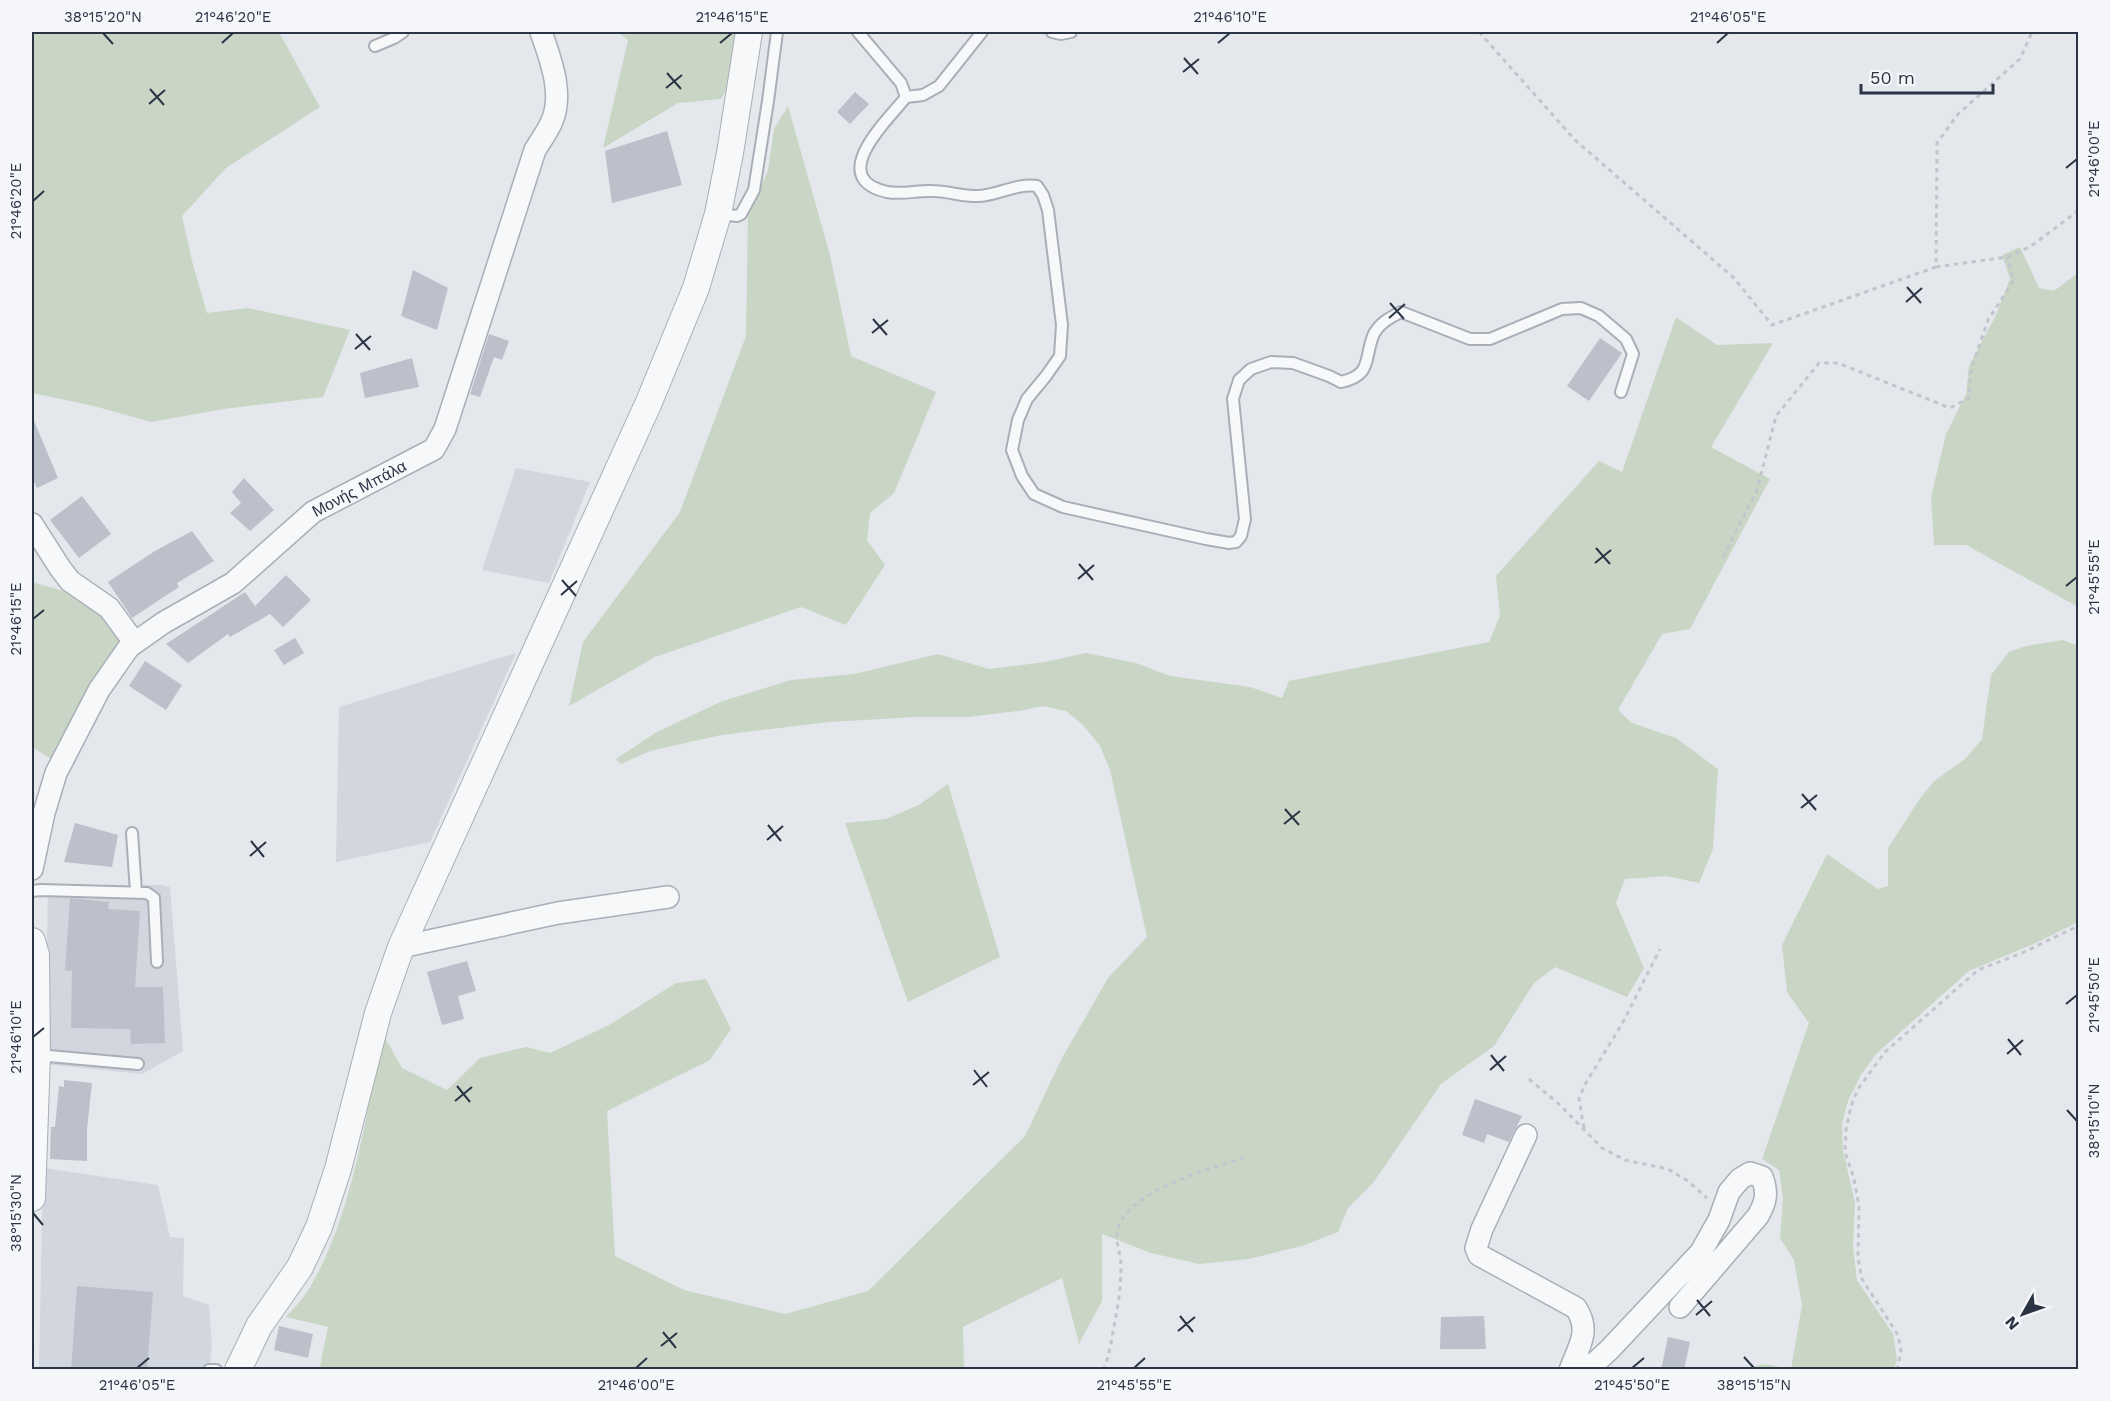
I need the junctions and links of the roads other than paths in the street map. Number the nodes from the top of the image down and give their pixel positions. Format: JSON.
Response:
{"nodes":[{"id":1,"x":403,"y":32,"type":"edge"},
{"id":2,"x":541,"y":32,"type":"edge"},
{"id":3,"x":749,"y":32,"type":"edge"},
{"id":4,"x":777,"y":32,"type":"edge"},
{"id":5,"x":858,"y":32,"type":"edge"},
{"id":6,"x":982,"y":32,"type":"edge"},
{"id":7,"x":1052,"y":32,"type":"edge"},
{"id":8,"x":1071,"y":32,"type":"edge"},
{"id":9,"x":375,"y":46,"type":"dead end"},
{"id":10,"x":906,"y":97,"type":"junction"},
{"id":11,"x":718,"y":214,"type":"junction"},
{"id":12,"x":1621,"y":392,"type":"dead end"},
{"id":13,"x":32,"y":524,"type":"edge"},
{"id":14,"x":134,"y":642,"type":"junction"},
{"id":15,"x":132,"y":833,"type":"dead end"},
{"id":16,"x":32,"y":869,"type":"edge"},
{"id":17,"x":32,"y":891,"type":"edge"},
{"id":18,"x":136,"y":892,"type":"junction"},
{"id":19,"x":668,"y":897,"type":"dead end"},
{"id":20,"x":32,"y":941,"type":"edge"},
{"id":21,"x":401,"y":947,"type":"junction"},
{"id":22,"x":156,"y":962,"type":"dead end"},
{"id":23,"x":37,"y":1055,"type":"junction"},
{"id":24,"x":138,"y":1064,"type":"dead end"},
{"id":25,"x":1526,"y":1136,"type":"dead end"},
{"id":26,"x":32,"y":1198,"type":"edge"},
{"id":27,"x":1680,"y":1307,"type":"dead end"},
{"id":28,"x":209,"y":1370,"type":"edge"},
{"id":29,"x":216,"y":1370,"type":"edge"},
{"id":30,"x":238,"y":1370,"type":"edge"},
{"id":31,"x":1570,"y":1370,"type":"edge"},
{"id":32,"x":1575,"y":1370,"type":"edge"}],
"edges":[{"from":1,"to":9,"type":"lane"},
{"from":2,"to":14,"type":"street","name":"Μονής Μπάλα"},
{"from":3,"to":11,"type":"street"},
{"from":4,"to":11,"type":"lane"},
{"from":5,"to":10,"type":"lane"},
{"from":6,"to":10,"type":"lane"},
{"from":7,"to":8,"type":"lane"},
{"from":10,"to":12,"type":"lane"},
{"from":11,"to":21,"type":"street"},
{"from":13,"to":14,"type":"street"},
{"from":14,"to":16,"type":"street","name":"Μονής Μπάλα"},
{"from":15,"to":18,"type":"lane"},
{"from":17,"to":18,"type":"lane"},
{"from":18,"to":22,"type":"lane"},
{"from":19,"to":21,"type":"street"},
{"from":20,"to":23,"type":"street"},
{"from":21,"to":30,"type":"street"},
{"from":23,"to":24,"type":"lane"},
{"from":23,"to":26,"type":"street"},
{"from":25,"to":31,"type":"street"},
{"from":27,"to":32,"type":"street"},
{"from":28,"to":29,"type":"lane"}]}
